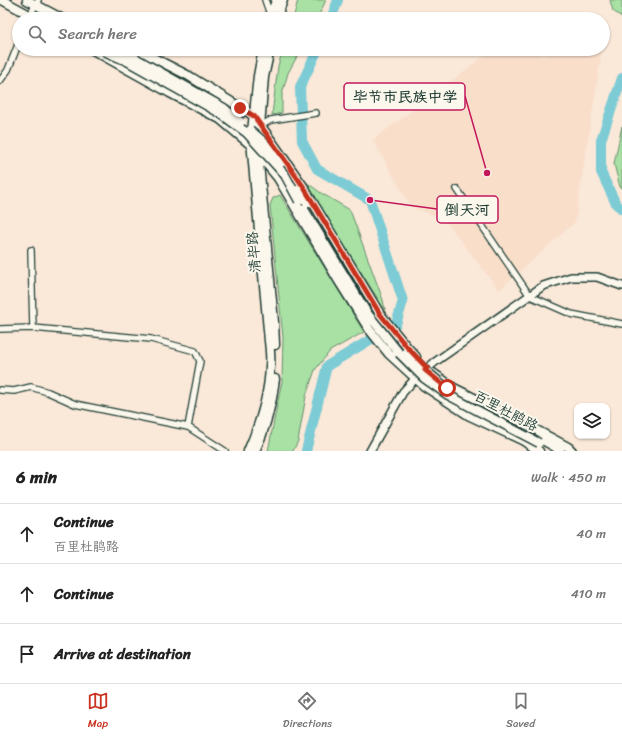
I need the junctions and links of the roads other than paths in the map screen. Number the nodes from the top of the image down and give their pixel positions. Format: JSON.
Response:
{"nodes":[{"id":1,"x":2,"y":0,"type":"edge"},
{"id":2,"x":27,"y":0,"type":"edge"},
{"id":3,"x":265,"y":0,"type":"edge"},
{"id":4,"x":276,"y":0,"type":"edge"},
{"id":5,"x":283,"y":0,"type":"edge"},
{"id":6,"x":37,"y":2,"type":"edge"},
{"id":7,"x":46,"y":11,"type":"edge"},
{"id":8,"x":21,"y":12,"type":"edge"},
{"id":9,"x":33,"y":12,"type":"edge"},
{"id":10,"x":270,"y":12,"type":"edge"},
{"id":11,"x":273,"y":12,"type":"edge"},
{"id":12,"x":276,"y":12,"type":"edge"},
{"id":13,"x":14,"y":56,"type":"edge"},
{"id":14,"x":104,"y":56,"type":"edge"},
{"id":15,"x":116,"y":56,"type":"edge"},
{"id":16,"x":131,"y":56,"type":"edge"},
{"id":17,"x":150,"y":56,"type":"edge"},
{"id":18,"x":262,"y":56,"type":"edge"},
{"id":19,"x":268,"y":56,"type":"edge"},
{"id":20,"x":0,"y":81,"type":"edge"},
{"id":21,"x":316,"y":113,"type":"dead end"},
{"id":22,"x":254,"y":116,"type":"junction"},
{"id":23,"x":260,"y":126,"type":"junction"},
{"id":24,"x":252,"y":146,"type":"junction"},
{"id":25,"x":259,"y":155,"type":"junction"},
{"id":26,"x":457,"y":189,"type":"dead end"},
{"id":27,"x":31,"y":250,"type":"dead end"},
{"id":28,"x":622,"y":286,"type":"edge"},
{"id":29,"x":530,"y":296,"type":"junction"},
{"id":30,"x":622,"y":324,"type":"edge"},
{"id":31,"x":33,"y":328,"type":"junction"},
{"id":32,"x":0,"y":329,"type":"edge"},
{"id":33,"x":426,"y":369,"type":"junction"},
{"id":34,"x":416,"y":378,"type":"junction"},
{"id":35,"x":0,"y":390,"type":"edge"},
{"id":36,"x":188,"y":427,"type":"junction"},
{"id":37,"x":539,"y":444,"type":"edge"},
{"id":38,"x":225,"y":451,"type":"edge"},
{"id":39,"x":248,"y":451,"type":"edge"},
{"id":40,"x":255,"y":451,"type":"edge"},
{"id":41,"x":370,"y":451,"type":"edge"},
{"id":42,"x":550,"y":451,"type":"edge"},
{"id":43,"x":560,"y":451,"type":"edge"},
{"id":44,"x":572,"y":451,"type":"edge"}],
"edges":[{"from":1,"to":8,"type":"main road"},
{"from":2,"to":6,"type":"main road"},
{"from":3,"to":10,"type":"street"},
{"from":4,"to":11,"type":"main road"},
{"from":5,"to":12,"type":"main road"},
{"from":6,"to":7,"type":"main road"},
{"from":6,"to":9,"type":"street"},
{"from":13,"to":20,"type":"street"},
{"from":14,"to":24,"type":"main road"},
{"from":15,"to":37,"type":"main road","name":"百里杜鹃路","bridge":true},
{"from":16,"to":33,"type":"main road","name":"百里杜鹃路","bridge":true},
{"from":17,"to":22,"type":"main road"},
{"from":18,"to":22,"type":"main road"},
{"from":19,"to":23,"type":"main road","name":"清毕路"},
{"from":21,"to":23,"type":"street"},
{"from":22,"to":23,"type":"main road"},
{"from":22,"to":24,"type":"main road"},
{"from":23,"to":25,"type":"main road","name":"清毕路"},
{"from":23,"to":33,"type":"main road"},
{"from":24,"to":25,"type":"main road"},
{"from":24,"to":39,"type":"main road"},
{"from":25,"to":34,"type":"main road"},
{"from":25,"to":40,"type":"main road","name":"清毕路"},
{"from":26,"to":29,"type":"street"},
{"from":27,"to":31,"type":"street"},
{"from":28,"to":29,"type":"street"},
{"from":29,"to":30,"type":"street"},
{"from":29,"to":33,"type":"street"},
{"from":31,"to":32,"type":"street"},
{"from":31,"to":36,"type":"street"},
{"from":33,"to":34,"type":"street"},
{"from":33,"to":37,"type":"main road","name":"百里杜鹃路","bridge":true},
{"from":33,"to":44,"type":"main road"},
{"from":34,"to":37,"type":"main road"},
{"from":34,"to":41,"type":"street"},
{"from":35,"to":36,"type":"street"},
{"from":36,"to":38,"type":"street"},
{"from":37,"to":42,"type":"main road","name":"百里杜鹃路"},
{"from":37,"to":43,"type":"main road","name":"百里杜鹃路"}]}
